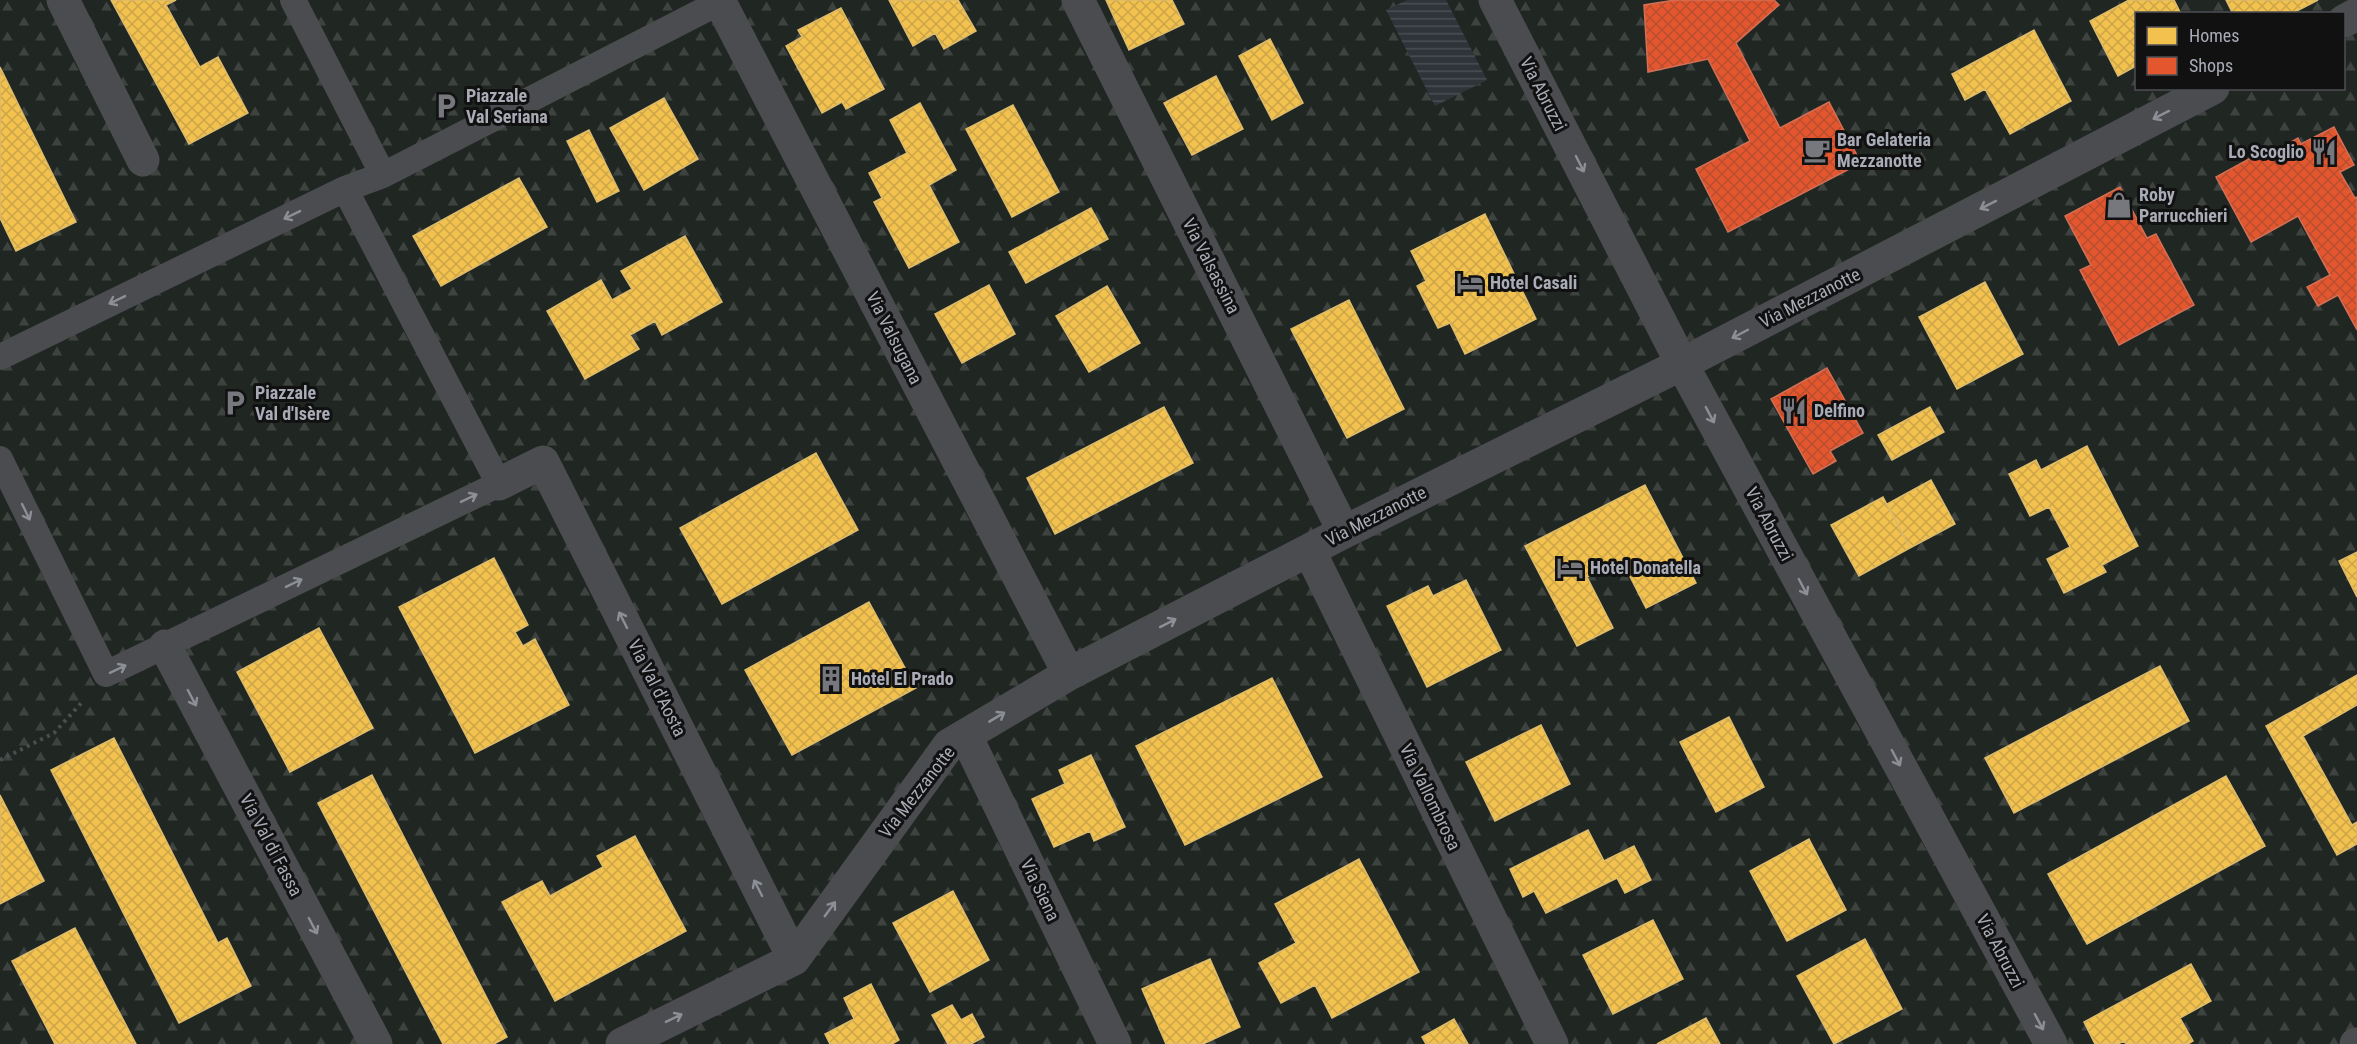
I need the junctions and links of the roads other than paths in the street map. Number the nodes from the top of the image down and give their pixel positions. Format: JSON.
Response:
{"nodes":[{"id":1,"x":63,"y":0,"type":"edge"},
{"id":2,"x":293,"y":0,"type":"edge"},
{"id":3,"x":1078,"y":0,"type":"edge"},
{"id":4,"x":1495,"y":0,"type":"edge"},
{"id":5,"x":719,"y":1,"type":"edge"},
{"id":6,"x":2209,"y":90,"type":"edge"},
{"id":7,"x":143,"y":160,"type":"dead end"},
{"id":8,"x":383,"y":175,"type":"junction"},
{"id":9,"x":345,"y":189,"type":"junction"},
{"id":10,"x":0,"y":357,"type":"edge"},
{"id":11,"x":1682,"y":364,"type":"junction"},
{"id":12,"x":0,"y":459,"type":"edge"},
{"id":13,"x":499,"y":484,"type":"junction"},
{"id":14,"x":1344,"y":532,"type":"junction"},
{"id":15,"x":1309,"y":550,"type":"junction"},
{"id":16,"x":165,"y":646,"type":"junction"},
{"id":17,"x":1069,"y":674,"type":"junction"},
{"id":18,"x":966,"y":736,"type":"junction"},
{"id":19,"x":794,"y":959,"type":"junction"},
{"id":20,"x":376,"y":1044,"type":"edge"},
{"id":21,"x":622,"y":1044,"type":"edge"},
{"id":22,"x":1115,"y":1044,"type":"edge"},
{"id":23,"x":1552,"y":1044,"type":"edge"},
{"id":24,"x":2050,"y":1044,"type":"edge"}],
"edges":[{"from":1,"to":7,"type":"street"},
{"from":2,"to":8,"type":"lane"},
{"from":3,"to":14,"type":"street","name":"Via Valsassina"},
{"from":4,"to":11,"type":"street","name":"Via Abruzzi","one_way":true},
{"from":5,"to":8,"type":"lane"},
{"from":5,"to":17,"type":"street","name":"Via Valsugana"},
{"from":6,"to":11,"type":"street","name":"Via Mezzanotte","one_way":true},
{"from":8,"to":9,"type":"lane"},
{"from":9,"to":10,"type":"lane","one_way":true},
{"from":9,"to":13,"type":"lane"},
{"from":11,"to":14,"type":"street","name":"Via Mezzanotte"},
{"from":11,"to":24,"type":"street","name":"Via Abruzzi","one_way":true},
{"from":12,"to":16,"type":"lane","one_way":true},
{"from":16,"to":13,"type":"lane","one_way":true},
{"from":19,"to":13,"type":"street","name":"Via Val d'Aosta","one_way":true},
{"from":14,"to":15,"type":"street","name":"Via Mezzanotte"},
{"from":17,"to":15,"type":"street","name":"Via Mezzanotte","one_way":true},
{"from":15,"to":23,"type":"street","name":"Via Vallombrosa"},
{"from":16,"to":20,"type":"street","name":"Via Val di Fassa","one_way":true},
{"from":18,"to":17,"type":"street","name":"Via Mezzanotte","one_way":true},
{"from":19,"to":18,"type":"street","name":"Via Mezzanotte","one_way":true},
{"from":18,"to":22,"type":"street","name":"Via Siena"},
{"from":21,"to":19,"type":"street","name":"Via Mezzanotte","one_way":true}]}
